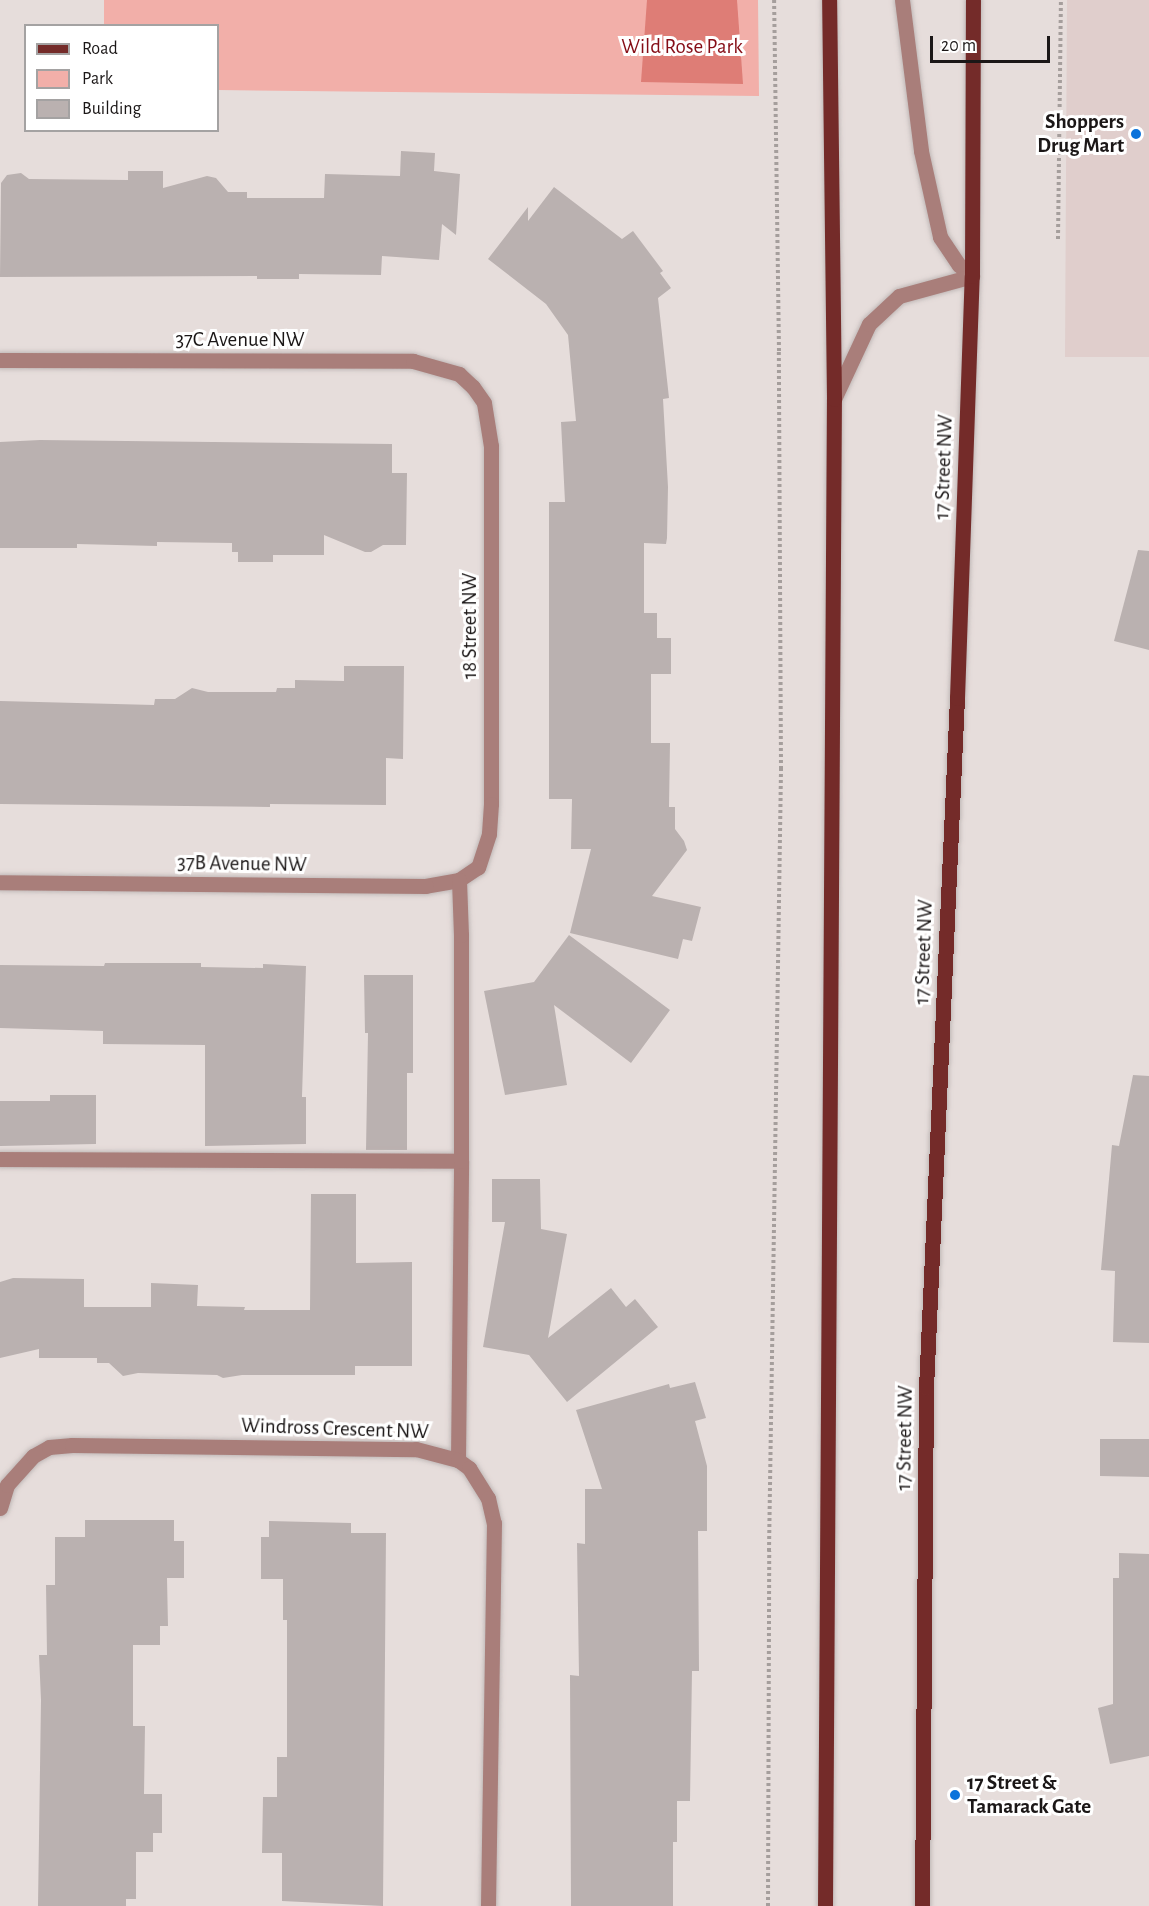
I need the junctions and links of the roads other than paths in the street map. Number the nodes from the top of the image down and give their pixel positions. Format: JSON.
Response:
{"nodes":[{"id":1,"x":829,"y":0,"type":"edge"},
{"id":2,"x":902,"y":0,"type":"edge"},
{"id":3,"x":973,"y":0,"type":"edge"},
{"id":4,"x":972,"y":276,"type":"junction"},
{"id":5,"x":0,"y":360,"type":"edge"},
{"id":6,"x":473,"y":387,"type":"joint"},
{"id":7,"x":834,"y":399,"type":"junction"},
{"id":8,"x":478,"y":867,"type":"joint"},
{"id":9,"x":459,"y":880,"type":"junction"},
{"id":10,"x":0,"y":882,"type":"edge"},
{"id":11,"x":0,"y":1159,"type":"edge"},
{"id":12,"x":461,"y":1161,"type":"junction"},
{"id":13,"x":458,"y":1460,"type":"junction"},
{"id":14,"x":0,"y":1508,"type":"edge"},
{"id":15,"x":488,"y":1906,"type":"edge"},
{"id":16,"x":825,"y":1906,"type":"edge"},
{"id":17,"x":922,"y":1906,"type":"edge"}],
"edges":[{"from":1,"to":7,"type":"main road"},
{"from":2,"to":4,"type":"street"},
{"from":3,"to":4,"type":"main road","name":"17 Street NW"},
{"from":4,"to":7,"type":"street"},
{"from":4,"to":17,"type":"main road","name":"17 Street NW"},
{"from":5,"to":6,"type":"street","name":"37C Avenue NW"},
{"from":6,"to":8,"type":"street","name":"18 Street NW"},
{"from":7,"to":16,"type":"main road"},
{"from":8,"to":9,"type":"street","name":"37B Avenue NW"},
{"from":9,"to":10,"type":"street","name":"37B Avenue NW"},
{"from":9,"to":12,"type":"street"},
{"from":11,"to":12,"type":"street"},
{"from":12,"to":13,"type":"street"},
{"from":13,"to":14,"type":"street","name":"Windross Crescent NW"},
{"from":13,"to":15,"type":"street"}]}
